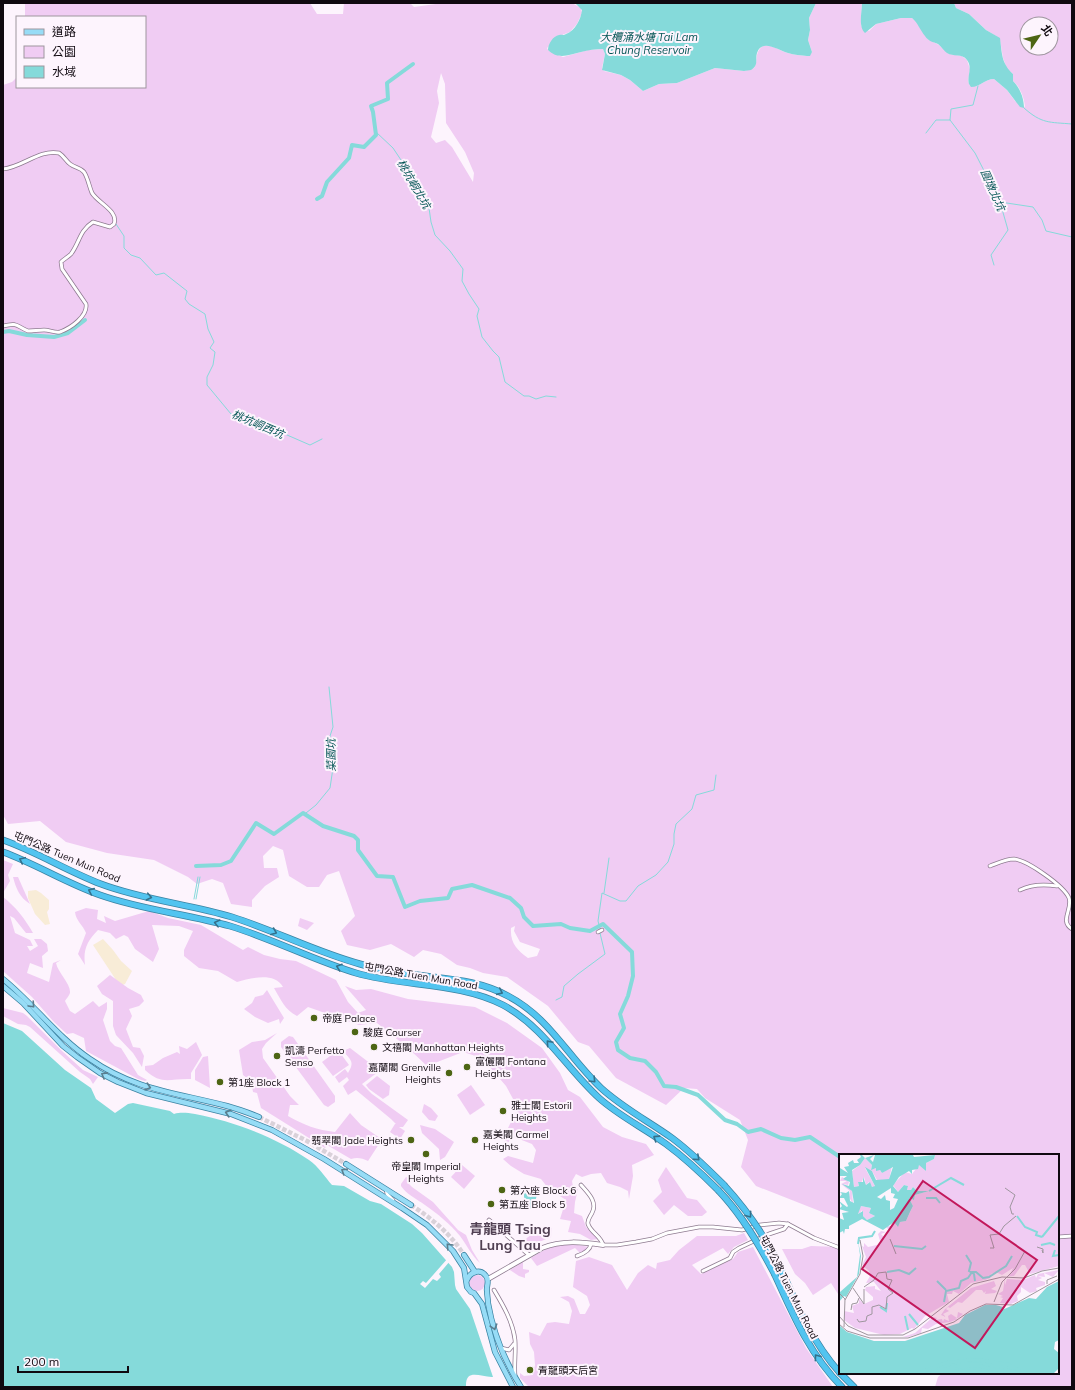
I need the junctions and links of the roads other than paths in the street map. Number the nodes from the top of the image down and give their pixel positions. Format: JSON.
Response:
{"nodes":[{"id":1,"x":3,"y":168,"type":"edge"},
{"id":2,"x":3,"y":326,"type":"edge"},
{"id":3,"x":3,"y":840,"type":"edge"},
{"id":4,"x":3,"y":852,"type":"edge"},
{"id":5,"x":990,"y":866,"type":"dead end"},
{"id":6,"x":1058,"y":886,"type":"junction"},
{"id":7,"x":1020,"y":890,"type":"dead end"},
{"id":8,"x":1072,"y":929,"type":"edge"},
{"id":9,"x":602,"y":930,"type":"dead end"},
{"id":10,"x":598,"y":932,"type":"dead end"},
{"id":11,"x":3,"y":979,"type":"edge"},
{"id":12,"x":3,"y":986,"type":"edge"},
{"id":13,"x":259,"y":1117,"type":"tunnel mouth"},
{"id":14,"x":346,"y":1164,"type":"tunnel mouth"},
{"id":15,"x":581,"y":1185,"type":"dead end"},
{"id":16,"x":386,"y":1189,"type":"junction"},
{"id":17,"x":411,"y":1205,"type":"tunnel mouth"},
{"id":18,"x":402,"y":1208,"type":"junction"},
{"id":19,"x":489,"y":1220,"type":"dead end"},
{"id":20,"x":788,"y":1224,"type":"junction"},
{"id":21,"x":1072,"y":1236,"type":"edge"},
{"id":22,"x":1059,"y":1237,"type":"edge"},
{"id":23,"x":591,"y":1244,"type":"junction"},
{"id":24,"x":603,"y":1245,"type":"junction"},
{"id":25,"x":839,"y":1248,"type":"edge"},
{"id":26,"x":464,"y":1255,"type":"tunnel mouth"},
{"id":27,"x":530,"y":1255,"type":"junction"},
{"id":28,"x":577,"y":1256,"type":"dead end"},
{"id":29,"x":703,"y":1271,"type":"dead end"},
{"id":30,"x":475,"y":1272,"type":"junction"},
{"id":31,"x":488,"y":1279,"type":"junction"},
{"id":32,"x":467,"y":1280,"type":"junction"},
{"id":33,"x":486,"y":1289,"type":"junction"},
{"id":34,"x":495,"y":1292,"type":"dead end"},
{"id":35,"x":474,"y":1293,"type":"junction"},
{"id":36,"x":515,"y":1340,"type":"junction"},
{"id":37,"x":501,"y":1348,"type":"junction"},
{"id":38,"x":839,"y":1372,"type":"edge"},
{"id":39,"x":841,"y":1374,"type":"edge"},
{"id":40,"x":515,"y":1379,"type":"junction"},
{"id":41,"x":513,"y":1387,"type":"edge"},
{"id":42,"x":521,"y":1387,"type":"edge"},
{"id":43,"x":842,"y":1387,"type":"edge"},
{"id":44,"x":854,"y":1387,"type":"edge"}],
"edges":[{"from":1,"to":2,"type":"street"},
{"from":3,"to":38,"type":"highway","name":"屯門公路 Tuen Mun Road","one_way":true,"bridge":true},
{"from":43,"to":4,"type":"highway","name":"屯門公路 Tuen Mun Road","one_way":true,"bridge":true},
{"from":5,"to":6,"type":"street"},
{"from":6,"to":7,"type":"street"},
{"from":6,"to":8,"type":"street"},
{"from":9,"to":10,"type":"street"},
{"from":11,"to":13,"type":"main road","one_way":true},
{"from":18,"to":12,"type":"main road","one_way":true},
{"from":14,"to":16,"type":"main road"},
{"from":15,"to":24,"type":"street"},
{"from":16,"to":17,"type":"main road"},
{"from":16,"to":18,"type":"street"},
{"from":32,"to":18,"type":"main road","one_way":true},
{"from":19,"to":27,"type":"street"},
{"from":20,"to":24,"type":"street"},
{"from":20,"to":25,"type":"street"},
{"from":20,"to":29,"type":"street"},
{"from":21,"to":22,"type":"street"},
{"from":23,"to":24,"type":"street"},
{"from":23,"to":27,"type":"street"},
{"from":23,"to":28,"type":"street"},
{"from":26,"to":30,"type":"main road"},
{"from":27,"to":31,"type":"street"},
{"from":30,"to":31,"type":"main road"},
{"from":30,"to":32,"type":"main road"},
{"from":31,"to":33,"type":"main road"},
{"from":32,"to":35,"type":"main road"},
{"from":33,"to":35,"type":"main road"},
{"from":33,"to":37,"type":"main road","one_way":true},
{"from":34,"to":36,"type":"street"},
{"from":35,"to":41,"type":"main road"},
{"from":36,"to":37,"type":"street"},
{"from":36,"to":40,"type":"street"},
{"from":37,"to":40,"type":"main road"},
{"from":39,"to":44,"type":"highway","name":"屯門公路 Tuen Mun Road"},
{"from":40,"to":42,"type":"main road"}]}
